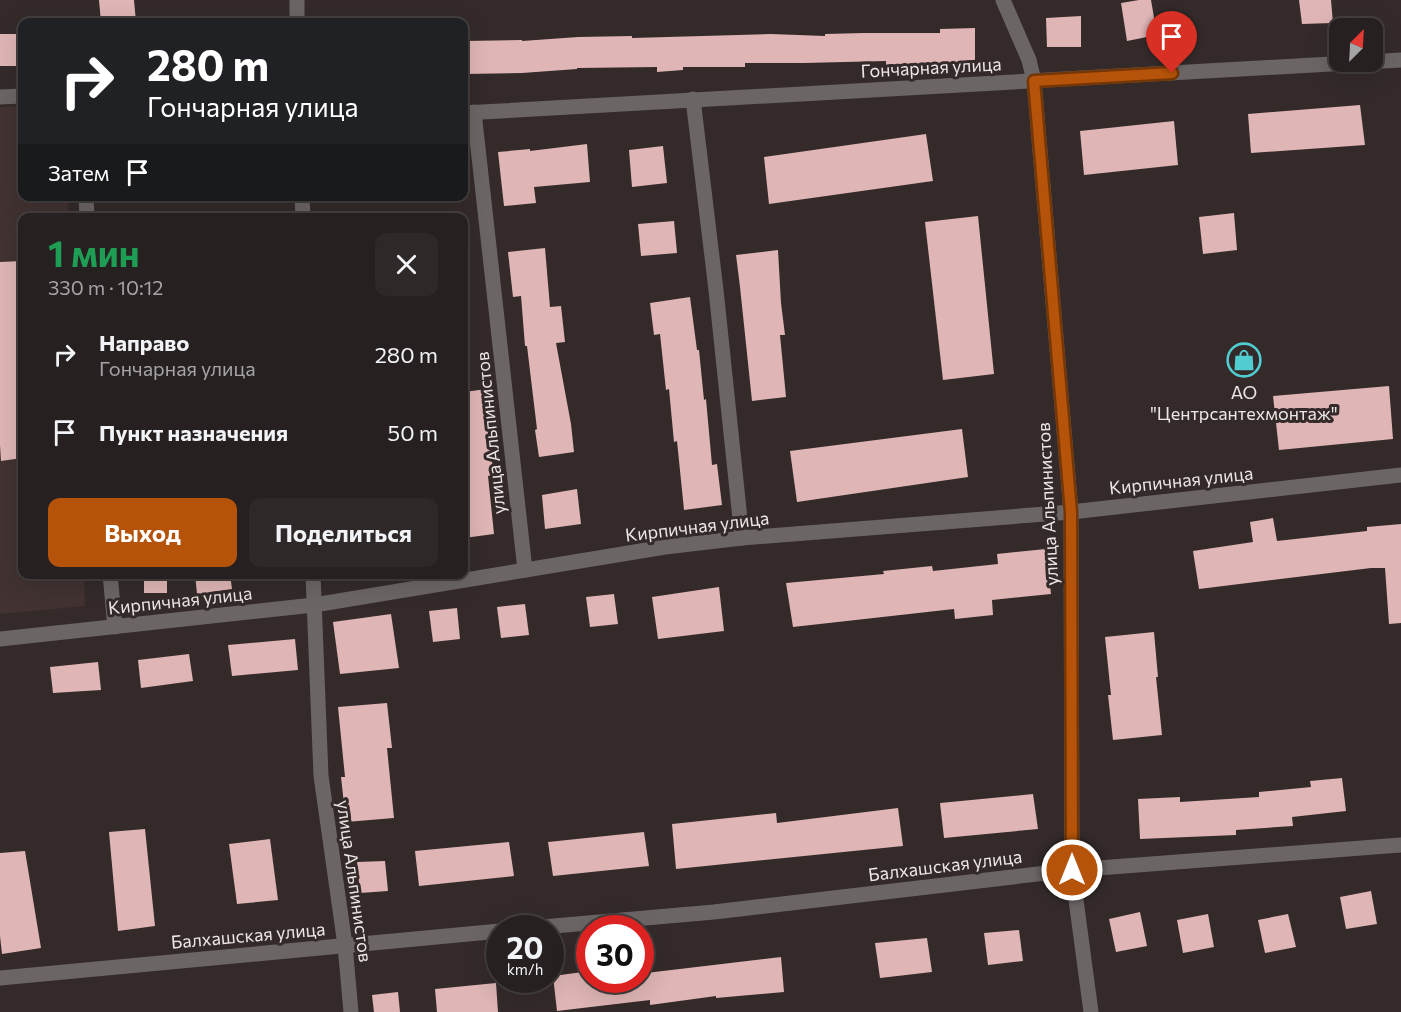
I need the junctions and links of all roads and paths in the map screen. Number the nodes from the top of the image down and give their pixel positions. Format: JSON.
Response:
{"nodes":[{"id":1,"x":297,"y":0,"type":"edge"},
{"id":2,"x":1002,"y":0,"type":"edge"},
{"id":3,"x":297,"y":18,"type":"edge"},
{"id":4,"x":1401,"y":60,"type":"edge"},
{"id":5,"x":1034,"y":81,"type":"junction"},
{"id":6,"x":18,"y":96,"type":"edge"},
{"id":7,"x":0,"y":97,"type":"edge"},
{"id":8,"x":693,"y":99,"type":"junction"},
{"id":9,"x":469,"y":112,"type":"edge"},
{"id":10,"x":1401,"y":475,"type":"edge"},
{"id":11,"x":1071,"y":512,"type":"junction"},
{"id":12,"x":742,"y":538,"type":"junction"},
{"id":13,"x":525,"y":570,"type":"junction"},
{"id":14,"x":110,"y":579,"type":"edge"},
{"id":15,"x":313,"y":579,"type":"edge"},
{"id":16,"x":314,"y":605,"type":"junction"},
{"id":17,"x":115,"y":627,"type":"junction"},
{"id":18,"x":0,"y":639,"type":"edge"},
{"id":19,"x":1401,"y":845,"type":"edge"},
{"id":20,"x":1072,"y":870,"type":"junction"},
{"id":21,"x":564,"y":925,"type":"edge"},
{"id":22,"x":486,"y":932,"type":"edge"},
{"id":23,"x":345,"y":945,"type":"junction"},
{"id":24,"x":0,"y":978,"type":"edge"},
{"id":25,"x":351,"y":1012,"type":"edge"},
{"id":26,"x":1091,"y":1012,"type":"edge"}],
"edges":[{"from":1,"to":3,"type":"street"},
{"from":2,"to":5,"type":"street","name":"улица Альпинистов"},
{"from":4,"to":5,"type":"street","name":"Гончарная улица"},
{"from":5,"to":8,"type":"street","name":"Гончарная улица"},
{"from":5,"to":11,"type":"street","name":"улица Альпинистов"},
{"from":6,"to":7,"type":"street"},
{"from":8,"to":9,"type":"street","name":"Гончарная улица"},
{"from":8,"to":12,"type":"street"},
{"from":9,"to":13,"type":"street","name":"улица Альпинистов"},
{"from":10,"to":11,"type":"street","name":"Кирпичная улица"},
{"from":11,"to":12,"type":"street","name":"Кирпичная улица"},
{"from":11,"to":20,"type":"street","name":"улица Альпинистов"},
{"from":12,"to":13,"type":"street","name":"Кирпичная улица"},
{"from":13,"to":16,"type":"street","name":"Кирпичная улица"},
{"from":14,"to":17,"type":"street"},
{"from":15,"to":16,"type":"street","name":"улица Альпинистов"},
{"from":16,"to":17,"type":"street","name":"Кирпичная улица"},
{"from":16,"to":23,"type":"street","name":"улица Альпинистов"},
{"from":17,"to":18,"type":"street","name":"Кирпичная улица"},
{"from":19,"to":20,"type":"street","name":"Балхашская улица"},
{"from":20,"to":21,"type":"street","name":"Балхашская улица"},
{"from":20,"to":26,"type":"street","name":"улица Альпинистов"},
{"from":22,"to":23,"type":"street","name":"Балхашская улица"},
{"from":23,"to":24,"type":"street","name":"Балхашская улица"},
{"from":23,"to":25,"type":"street","name":"улица Альпинистов"}]}
